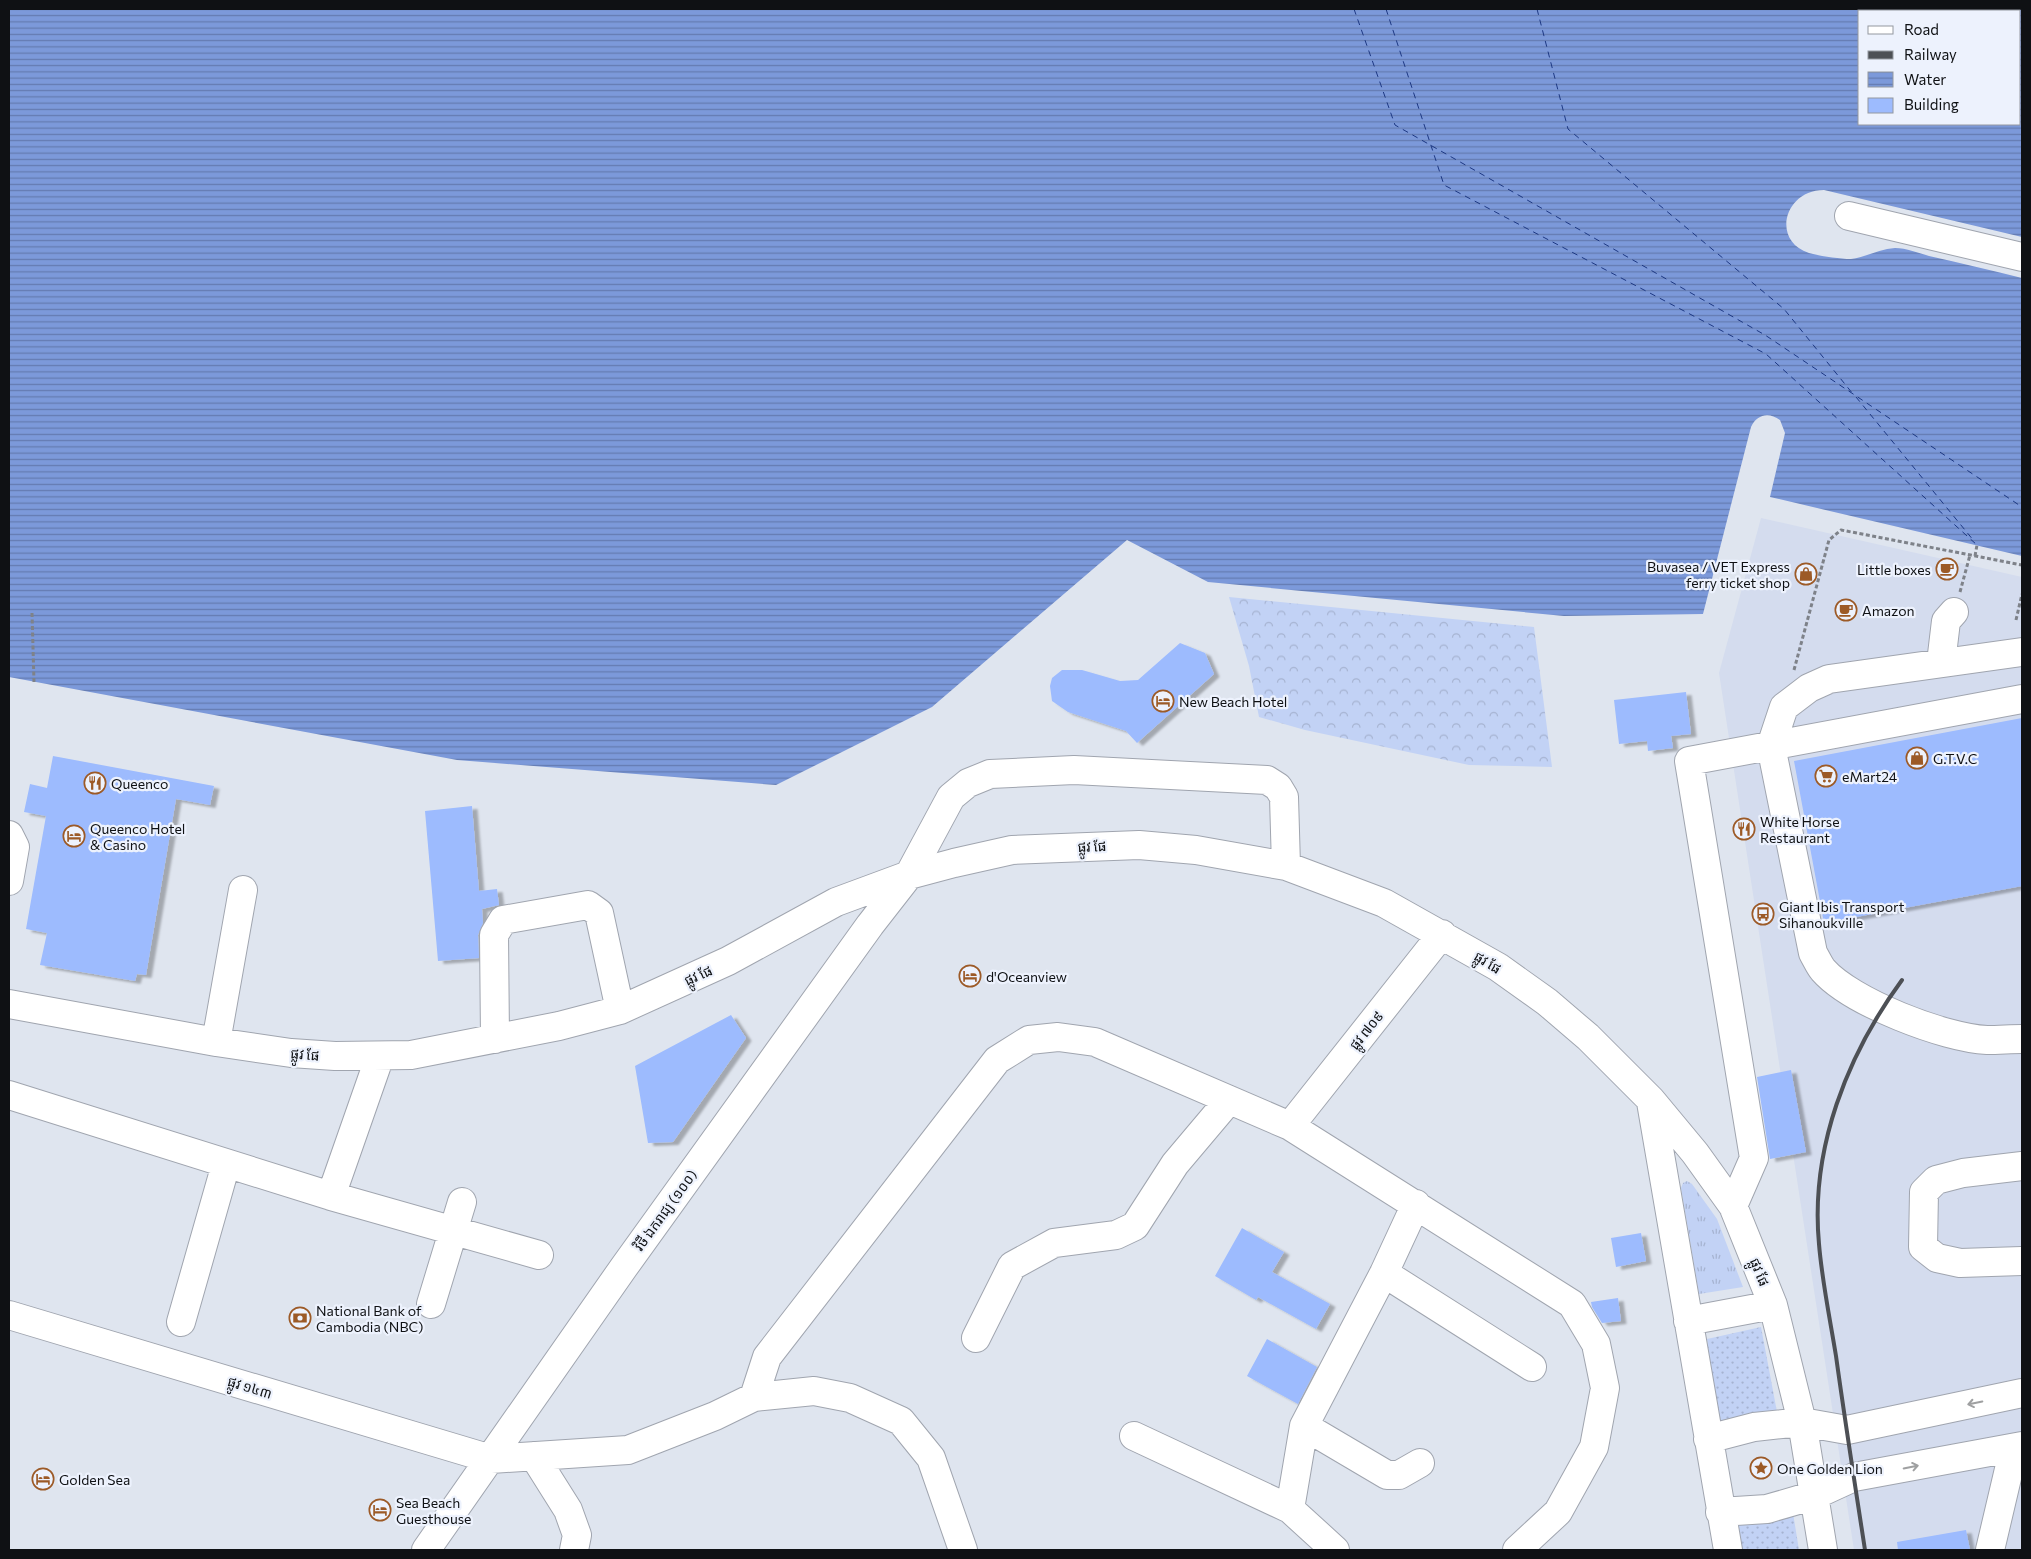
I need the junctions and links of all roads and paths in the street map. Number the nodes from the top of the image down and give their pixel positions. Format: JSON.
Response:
{"nodes":[{"id":1,"x":1849,"y":216,"type":"dead end"},
{"id":2,"x":2022,"y":257,"type":"edge"},
{"id":3,"x":1977,"y":545,"type":"dead end"},
{"id":4,"x":1970,"y":555,"type":"junction"},
{"id":5,"x":1975,"y":556,"type":"junction"},
{"id":6,"x":2022,"y":565,"type":"edge"},
{"id":7,"x":2022,"y":594,"type":"edge"},
{"id":8,"x":1954,"y":612,"type":"joint"},
{"id":9,"x":32,"y":613,"type":"dead end"},
{"id":10,"x":2016,"y":620,"type":"dead end"},
{"id":11,"x":2022,"y":652,"type":"edge"},
{"id":12,"x":1941,"y":663,"type":"junction"},
{"id":13,"x":34,"y":682,"type":"dead end"},
{"id":14,"x":2022,"y":699,"type":"edge"},
{"id":15,"x":1784,"y":707,"type":"junction"},
{"id":16,"x":1771,"y":746,"type":"junction"},
{"id":17,"x":9,"y":835,"type":"edge"},
{"id":18,"x":1286,"y":866,"type":"junction"},
{"id":19,"x":909,"y":875,"type":"junction"},
{"id":20,"x":9,"y":881,"type":"edge"},
{"id":21,"x":243,"y":890,"type":"dead end"},
{"id":22,"x":836,"y":902,"type":"junction"},
{"id":23,"x":1442,"y":934,"type":"junction"},
{"id":24,"x":861,"y":938,"type":"junction"},
{"id":25,"x":9,"y":1004,"type":"edge"},
{"id":26,"x":620,"y":1010,"type":"junction"},
{"id":27,"x":495,"y":1039,"type":"junction"},
{"id":28,"x":2022,"y":1039,"type":"edge"},
{"id":29,"x":216,"y":1042,"type":"junction"},
{"id":30,"x":380,"y":1056,"type":"junction"},
{"id":31,"x":9,"y":1095,"type":"edge"},
{"id":32,"x":1229,"y":1100,"type":"junction"},
{"id":33,"x":1651,"y":1100,"type":"junction"},
{"id":34,"x":1290,"y":1126,"type":"junction"},
{"id":35,"x":226,"y":1164,"type":"junction"},
{"id":36,"x":2022,"y":1166,"type":"edge"},
{"id":37,"x":331,"y":1196,"type":"junction"},
{"id":38,"x":462,"y":1202,"type":"dead end"},
{"id":39,"x":1416,"y":1204,"type":"junction"},
{"id":40,"x":1733,"y":1206,"type":"junction"},
{"id":41,"x":453,"y":1231,"type":"junction"},
{"id":42,"x":539,"y":1255,"type":"dead end"},
{"id":43,"x":2022,"y":1261,"type":"edge"},
{"id":44,"x":1384,"y":1273,"type":"junction"},
{"id":45,"x":431,"y":1304,"type":"dead end"},
{"id":46,"x":1773,"y":1305,"type":"junction"},
{"id":47,"x":9,"y":1316,"type":"edge"},
{"id":48,"x":1688,"y":1321,"type":"junction"},
{"id":49,"x":181,"y":1322,"type":"dead end"},
{"id":50,"x":976,"y":1338,"type":"dead end"},
{"id":51,"x":1532,"y":1367,"type":"dead end"},
{"id":52,"x":2022,"y":1393,"type":"edge"},
{"id":53,"x":754,"y":1397,"type":"junction"},
{"id":54,"x":1802,"y":1422,"type":"junction"},
{"id":55,"x":1304,"y":1426,"type":"junction"},
{"id":56,"x":1134,"y":1436,"type":"dead end"},
{"id":57,"x":1708,"y":1439,"type":"junction"},
{"id":58,"x":2018,"y":1447,"type":"edge"},
{"id":59,"x":534,"y":1456,"type":"junction"},
{"id":60,"x":491,"y":1458,"type":"junction"},
{"id":61,"x":1420,"y":1463,"type":"dead end"},
{"id":62,"x":1815,"y":1495,"type":"junction"},
{"id":63,"x":1290,"y":1509,"type":"junction"},
{"id":64,"x":1720,"y":1512,"type":"junction"},
{"id":65,"x":426,"y":1550,"type":"edge"},
{"id":66,"x":574,"y":1550,"type":"edge"},
{"id":67,"x":963,"y":1550,"type":"edge"},
{"id":68,"x":1335,"y":1550,"type":"edge"},
{"id":69,"x":1517,"y":1550,"type":"edge"},
{"id":70,"x":1728,"y":1550,"type":"edge"},
{"id":71,"x":1823,"y":1550,"type":"edge"},
{"id":72,"x":1990,"y":1550,"type":"edge"}],
"edges":[{"from":1,"to":2,"type":"street"},
{"from":3,"to":5,"type":"path"},
{"from":4,"to":5,"type":"path"},
{"from":4,"to":8,"type":"path"},
{"from":4,"to":15,"type":"path"},
{"from":5,"to":6,"type":"path"},
{"from":7,"to":10,"type":"path"},
{"from":8,"to":12,"type":"street"},
{"from":9,"to":13,"type":"path"},
{"from":11,"to":12,"type":"street"},
{"from":12,"to":15,"type":"street"},
{"from":14,"to":16,"type":"street"},
{"from":15,"to":16,"type":"street"},
{"from":16,"to":28,"type":"street"},
{"from":16,"to":40,"type":"street"},
{"from":17,"to":20,"type":"street"},
{"from":18,"to":19,"type":"street","name":"ផ្លូវ ផែ"},
{"from":18,"to":19,"type":"street","name":"វិថី ឯករាជ្យ (១០០)"},
{"from":18,"to":23,"type":"street","name":"ផ្លូវ ផែ"},
{"from":19,"to":22,"type":"street","name":"ផ្លូវ ផែ"},
{"from":19,"to":24,"type":"street","name":"វិថី ឯករាជ្យ (១០០)"},
{"from":21,"to":29,"type":"street"},
{"from":22,"to":24,"type":"street"},
{"from":22,"to":26,"type":"street","name":"ផ្លូវ ផែ"},
{"from":23,"to":33,"type":"street","name":"ផ្លូវ ផែ"},
{"from":23,"to":34,"type":"street","name":"ផ្លូវ ៧០៩"},
{"from":24,"to":60,"type":"street","name":"វិថី ឯករាជ្យ (១០០)"},
{"from":25,"to":29,"type":"street","name":"ផ្លូវ ផែ"},
{"from":26,"to":27,"type":"street","name":"ផ្លូវ ផែ"},
{"from":26,"to":27,"type":"street"},
{"from":27,"to":30,"type":"street","name":"ផ្លូវ ផែ"},
{"from":29,"to":30,"type":"street","name":"ផ្លូវ ផែ"},
{"from":30,"to":37,"type":"street"},
{"from":31,"to":35,"type":"street"},
{"from":32,"to":34,"type":"street"},
{"from":32,"to":50,"type":"street"},
{"from":32,"to":53,"type":"street"},
{"from":33,"to":40,"type":"street","name":"ផ្លូវ ផែ"},
{"from":33,"to":48,"type":"street"},
{"from":34,"to":39,"type":"street"},
{"from":35,"to":37,"type":"street"},
{"from":35,"to":49,"type":"street"},
{"from":36,"to":43,"type":"street"},
{"from":37,"to":41,"type":"street"},
{"from":38,"to":41,"type":"street"},
{"from":39,"to":44,"type":"street"},
{"from":39,"to":69,"type":"street"},
{"from":40,"to":46,"type":"street","name":"ផ្លូវ ផែ"},
{"from":41,"to":42,"type":"street"},
{"from":41,"to":45,"type":"street"},
{"from":44,"to":51,"type":"street"},
{"from":44,"to":55,"type":"street"},
{"from":46,"to":48,"type":"street"},
{"from":46,"to":54,"type":"street","name":"ផ្លូវ ផែ"},
{"from":47,"to":60,"type":"street","name":"ផ្លូវ ១៤៣"},
{"from":48,"to":57,"type":"street"},
{"from":52,"to":54,"type":"street","one_way":true},
{"from":53,"to":59,"type":"street","name":"ផ្លូវ ១៤៣"},
{"from":53,"to":67,"type":"street"},
{"from":54,"to":57,"type":"street"},
{"from":54,"to":62,"type":"street","name":"ផ្លូវ ផែ"},
{"from":55,"to":61,"type":"street"},
{"from":55,"to":63,"type":"street"},
{"from":56,"to":63,"type":"street"},
{"from":57,"to":64,"type":"street"},
{"from":62,"to":58,"type":"street","one_way":true},
{"from":58,"to":72,"type":"street"},
{"from":59,"to":60,"type":"street","name":"ផ្លូវ ១៤៣"},
{"from":59,"to":66,"type":"street"},
{"from":60,"to":65,"type":"street","name":"វិថី ឯករាជ្យ (១០០)"},
{"from":62,"to":64,"type":"street"},
{"from":62,"to":71,"type":"street","name":"ផ្លូវ ផែ"},
{"from":63,"to":68,"type":"street"},
{"from":64,"to":70,"type":"street"}]}
